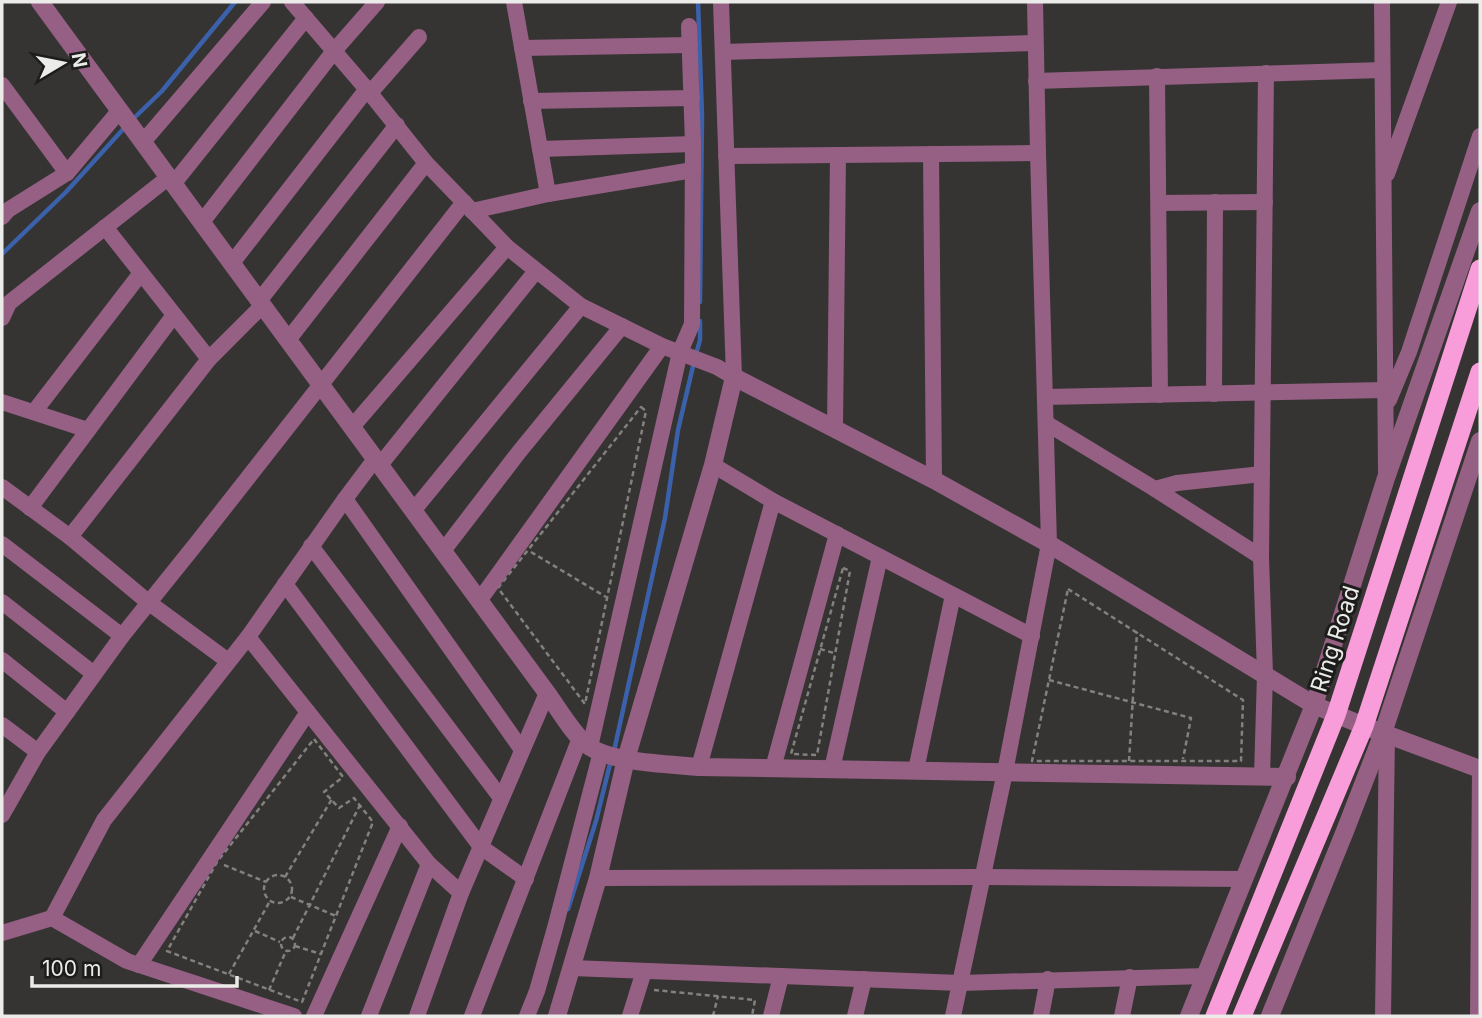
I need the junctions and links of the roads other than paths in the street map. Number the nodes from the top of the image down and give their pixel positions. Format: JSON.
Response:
{"nodes":[{"id":1,"x":263,"y":2,"type":"edge"},
{"id":2,"x":377,"y":2,"type":"edge"},
{"id":3,"x":514,"y":2,"type":"edge"},
{"id":4,"x":721,"y":2,"type":"edge"},
{"id":5,"x":1035,"y":2,"type":"edge"},
{"id":6,"x":1382,"y":2,"type":"edge"},
{"id":7,"x":1449,"y":2,"type":"edge"},
{"id":8,"x":44,"y":3,"type":"edge"},
{"id":9,"x":302,"y":9,"type":"edge"},
{"id":10,"x":690,"y":26,"type":"dead end"},
{"id":11,"x":419,"y":37,"type":"dead end"},
{"id":12,"x":1035,"y":43,"type":"junction"},
{"id":13,"x":690,"y":45,"type":"junction"},
{"id":14,"x":522,"y":48,"type":"junction"},
{"id":15,"x":334,"y":51,"type":"junction"},
{"id":16,"x":723,"y":52,"type":"junction"},
{"id":17,"x":1382,"y":70,"type":"junction"},
{"id":18,"x":1266,"y":72,"type":"junction"},
{"id":19,"x":1157,"y":76,"type":"junction"},
{"id":20,"x":1036,"y":80,"type":"junction"},
{"id":21,"x":2,"y":85,"type":"edge"},
{"id":22,"x":368,"y":91,"type":"junction"},
{"id":23,"x":692,"y":97,"type":"junction"},
{"id":24,"x":531,"y":100,"type":"junction"},
{"id":25,"x":122,"y":113,"type":"junction"},
{"id":26,"x":397,"y":125,"type":"junction"},
{"id":27,"x":1480,"y":136,"type":"edge"},
{"id":28,"x":141,"y":138,"type":"junction"},
{"id":29,"x":693,"y":144,"type":"junction"},
{"id":30,"x":540,"y":149,"type":"junction"},
{"id":31,"x":1038,"y":153,"type":"junction"},
{"id":32,"x":931,"y":154,"type":"junction"},
{"id":33,"x":838,"y":155,"type":"junction"},
{"id":34,"x":726,"y":156,"type":"junction"},
{"id":35,"x":426,"y":163,"type":"junction"},
{"id":36,"x":693,"y":170,"type":"junction"},
{"id":37,"x":67,"y":173,"type":"junction"},
{"id":38,"x":172,"y":180,"type":"junction"},
{"id":39,"x":1383,"y":184,"type":"junction"},
{"id":40,"x":548,"y":194,"type":"junction"},
{"id":41,"x":1214,"y":202,"type":"junction"},
{"id":42,"x":1265,"y":202,"type":"junction"},
{"id":43,"x":1159,"y":203,"type":"junction"},
{"id":44,"x":468,"y":206,"type":"junction"},
{"id":45,"x":4,"y":210,"type":"edge"},
{"id":46,"x":1480,"y":211,"type":"edge"},
{"id":47,"x":202,"y":222,"type":"junction"},
{"id":48,"x":105,"y":227,"type":"junction"},
{"id":49,"x":507,"y":247,"type":"junction"},
{"id":50,"x":232,"y":263,"type":"junction"},
{"id":51,"x":1480,"y":269,"type":"edge"},
{"id":52,"x":536,"y":271,"type":"junction"},
{"id":53,"x":141,"y":273,"type":"junction"},
{"id":54,"x":261,"y":303,"type":"junction"},
{"id":55,"x":581,"y":306,"type":"junction"},
{"id":56,"x":174,"y":315,"type":"junction"},
{"id":57,"x":2,"y":318,"type":"edge"},
{"id":58,"x":622,"y":326,"type":"junction"},
{"id":59,"x":288,"y":340,"type":"junction"},
{"id":60,"x":662,"y":346,"type":"junction"},
{"id":61,"x":685,"y":354,"type":"junction"},
{"id":62,"x":209,"y":359,"type":"junction"},
{"id":63,"x":1480,"y":372,"type":"edge"},
{"id":64,"x":734,"y":377,"type":"junction"},
{"id":65,"x":320,"y":384,"type":"junction"},
{"id":66,"x":1385,"y":390,"type":"junction"},
{"id":67,"x":1263,"y":393,"type":"junction"},
{"id":68,"x":1214,"y":394,"type":"junction"},
{"id":69,"x":1160,"y":395,"type":"junction"},
{"id":70,"x":1045,"y":397,"type":"junction"},
{"id":71,"x":2,"y":402,"type":"edge"},
{"id":72,"x":1385,"y":409,"type":"junction"},
{"id":73,"x":34,"y":412,"type":"junction"},
{"id":74,"x":1046,"y":423,"type":"junction"},
{"id":75,"x":352,"y":427,"type":"junction"},
{"id":76,"x":835,"y":428,"type":"junction"},
{"id":77,"x":89,"y":429,"type":"junction"},
{"id":78,"x":1480,"y":441,"type":"edge"},
{"id":79,"x":378,"y":462,"type":"junction"},
{"id":80,"x":713,"y":465,"type":"junction"},
{"id":81,"x":1262,"y":474,"type":"junction"},
{"id":82,"x":1386,"y":478,"type":"junction"},
{"id":83,"x":934,"y":480,"type":"junction"},
{"id":84,"x":2,"y":487,"type":"edge"},
{"id":85,"x":1156,"y":489,"type":"junction"},
{"id":86,"x":345,"y":499,"type":"junction"},
{"id":87,"x":773,"y":501,"type":"junction"},
{"id":88,"x":30,"y":508,"type":"junction"},
{"id":89,"x":413,"y":511,"type":"junction"},
{"id":90,"x":837,"y":534,"type":"junction"},
{"id":91,"x":70,"y":537,"type":"junction"},
{"id":92,"x":2,"y":544,"type":"edge"},
{"id":93,"x":1049,"y":544,"type":"junction"},
{"id":94,"x":312,"y":546,"type":"junction"},
{"id":95,"x":443,"y":551,"type":"junction"},
{"id":96,"x":880,"y":557,"type":"junction"},
{"id":97,"x":1261,"y":557,"type":"junction"},
{"id":98,"x":285,"y":584,"type":"junction"},
{"id":99,"x":953,"y":595,"type":"junction"},
{"id":100,"x":480,"y":601,"type":"junction"},
{"id":101,"x":2,"y":602,"type":"edge"},
{"id":102,"x":149,"y":602,"type":"junction"},
{"id":103,"x":122,"y":636,"type":"junction"},
{"id":104,"x":1032,"y":636,"type":"junction"},
{"id":105,"x":248,"y":637,"type":"junction"},
{"id":106,"x":2,"y":660,"type":"edge"},
{"id":107,"x":229,"y":661,"type":"junction"},
{"id":108,"x":94,"y":674,"type":"junction"},
{"id":109,"x":1265,"y":674,"type":"junction"},
{"id":110,"x":547,"y":693,"type":"junction"},
{"id":111,"x":1314,"y":705,"type":"junction"},
{"id":112,"x":66,"y":712,"type":"junction"},
{"id":113,"x":308,"y":712,"type":"junction"},
{"id":114,"x":1336,"y":715,"type":"junction"},
{"id":115,"x":2,"y":725,"type":"edge"},
{"id":116,"x":1364,"y":726,"type":"junction"},
{"id":117,"x":1385,"y":734,"type":"junction"},
{"id":118,"x":522,"y":750,"type":"junction"},
{"id":119,"x":603,"y":751,"type":"junction"},
{"id":120,"x":38,"y":752,"type":"junction"},
{"id":121,"x":699,"y":766,"type":"junction"},
{"id":122,"x":773,"y":768,"type":"junction"},
{"id":123,"x":832,"y":769,"type":"junction"},
{"id":124,"x":1480,"y":769,"type":"edge"},
{"id":125,"x":916,"y":770,"type":"junction"},
{"id":126,"x":1005,"y":772,"type":"junction"},
{"id":127,"x":1262,"y":776,"type":"junction"},
{"id":128,"x":1287,"y":777,"type":"junction"},
{"id":129,"x":501,"y":798,"type":"junction"},
{"id":130,"x":2,"y":816,"type":"edge"},
{"id":131,"x":400,"y":827,"type":"junction"},
{"id":132,"x":1479,"y":840,"type":"edge"},
{"id":133,"x":481,"y":846,"type":"junction"},
{"id":134,"x":429,"y":864,"type":"junction"},
{"id":135,"x":983,"y":877,"type":"junction"},
{"id":136,"x":598,"y":878,"type":"junction"},
{"id":137,"x":526,"y":879,"type":"junction"},
{"id":138,"x":1243,"y":879,"type":"junction"},
{"id":139,"x":461,"y":893,"type":"junction"},
{"id":140,"x":52,"y":918,"type":"junction"},
{"id":141,"x":2,"y":933,"type":"edge"},
{"id":142,"x":139,"y":965,"type":"junction"},
{"id":143,"x":572,"y":968,"type":"junction"},
{"id":144,"x":644,"y":971,"type":"junction"},
{"id":145,"x":780,"y":976,"type":"junction"},
{"id":146,"x":1206,"y":976,"type":"junction"},
{"id":147,"x":1130,"y":978,"type":"junction"},
{"id":148,"x":864,"y":979,"type":"junction"},
{"id":149,"x":1048,"y":979,"type":"junction"},
{"id":150,"x":960,"y":983,"type":"junction"},
{"id":151,"x":294,"y":1016,"type":"edge"},
{"id":152,"x":314,"y":1016,"type":"edge"},
{"id":153,"x":369,"y":1016,"type":"edge"},
{"id":154,"x":417,"y":1016,"type":"edge"},
{"id":155,"x":472,"y":1016,"type":"edge"},
{"id":156,"x":527,"y":1016,"type":"edge"},
{"id":157,"x":557,"y":1016,"type":"edge"},
{"id":158,"x":630,"y":1016,"type":"edge"},
{"id":159,"x":771,"y":1016,"type":"edge"},
{"id":160,"x":855,"y":1016,"type":"edge"},
{"id":161,"x":953,"y":1016,"type":"edge"},
{"id":162,"x":1041,"y":1016,"type":"edge"},
{"id":163,"x":1122,"y":1016,"type":"edge"},
{"id":164,"x":1189,"y":1016,"type":"edge"},
{"id":165,"x":1215,"y":1016,"type":"edge"},
{"id":166,"x":1242,"y":1016,"type":"edge"},
{"id":167,"x":1270,"y":1016,"type":"edge"},
{"id":168,"x":1383,"y":1016,"type":"edge"},
{"id":169,"x":1478,"y":1016,"type":"edge"}],
"edges":[{"from":1,"to":28,"type":"street"},
{"from":2,"to":15,"type":"street"},
{"from":3,"to":14,"type":"street"},
{"from":4,"to":16,"type":"street"},
{"from":5,"to":12,"type":"street"},
{"from":6,"to":17,"type":"street"},
{"from":7,"to":39,"type":"street"},
{"from":8,"to":25,"type":"street"},
{"from":9,"to":15,"type":"street"},
{"from":9,"to":38,"type":"street"},
{"from":10,"to":13,"type":"street"},
{"from":11,"to":22,"type":"street"},
{"from":12,"to":16,"type":"street"},
{"from":12,"to":20,"type":"street"},
{"from":13,"to":14,"type":"street"},
{"from":13,"to":23,"type":"street"},
{"from":14,"to":24,"type":"street"},
{"from":15,"to":22,"type":"street"},
{"from":15,"to":47,"type":"street"},
{"from":16,"to":34,"type":"street"},
{"from":17,"to":18,"type":"street"},
{"from":17,"to":39,"type":"street"},
{"from":18,"to":19,"type":"street"},
{"from":18,"to":42,"type":"street"},
{"from":19,"to":20,"type":"street"},
{"from":19,"to":43,"type":"street"},
{"from":20,"to":31,"type":"street"},
{"from":21,"to":37,"type":"street"},
{"from":22,"to":26,"type":"street"},
{"from":22,"to":50,"type":"street"},
{"from":23,"to":24,"type":"street"},
{"from":23,"to":29,"type":"street"},
{"from":24,"to":30,"type":"street"},
{"from":25,"to":28,"type":"street"},
{"from":25,"to":37,"type":"street"},
{"from":26,"to":35,"type":"street"},
{"from":26,"to":54,"type":"street"},
{"from":27,"to":72,"type":"street"},
{"from":28,"to":38,"type":"street"},
{"from":29,"to":30,"type":"street"},
{"from":29,"to":36,"type":"street"},
{"from":30,"to":40,"type":"street"},
{"from":31,"to":32,"type":"street"},
{"from":31,"to":70,"type":"street"},
{"from":32,"to":33,"type":"street"},
{"from":32,"to":83,"type":"street"},
{"from":33,"to":34,"type":"street"},
{"from":33,"to":76,"type":"street"},
{"from":34,"to":64,"type":"street"},
{"from":35,"to":44,"type":"street"},
{"from":35,"to":59,"type":"street"},
{"from":36,"to":40,"type":"street"},
{"from":36,"to":61,"type":"street"},
{"from":37,"to":45,"type":"street"},
{"from":38,"to":47,"type":"street"},
{"from":38,"to":48,"type":"street"},
{"from":39,"to":66,"type":"street"},
{"from":40,"to":44,"type":"street"},
{"from":41,"to":42,"type":"street"},
{"from":41,"to":43,"type":"street"},
{"from":41,"to":68,"type":"street"},
{"from":42,"to":67,"type":"street"},
{"from":43,"to":69,"type":"street"},
{"from":44,"to":49,"type":"street"},
{"from":44,"to":65,"type":"street"},
{"from":46,"to":82,"type":"street"},
{"from":47,"to":50,"type":"street"},
{"from":48,"to":53,"type":"street"},
{"from":48,"to":57,"type":"street"},
{"from":49,"to":52,"type":"street"},
{"from":49,"to":75,"type":"street"},
{"from":50,"to":54,"type":"street"},
{"from":51,"to":114,"type":"highway","name":"Ring Road"},
{"from":52,"to":55,"type":"street"},
{"from":52,"to":79,"type":"street"},
{"from":53,"to":56,"type":"street"},
{"from":53,"to":73,"type":"street"},
{"from":54,"to":59,"type":"street"},
{"from":54,"to":62,"type":"street"},
{"from":55,"to":58,"type":"street"},
{"from":55,"to":89,"type":"street"},
{"from":56,"to":62,"type":"street"},
{"from":56,"to":77,"type":"street"},
{"from":58,"to":60,"type":"street"},
{"from":58,"to":95,"type":"street"},
{"from":59,"to":65,"type":"street"},
{"from":60,"to":61,"type":"street"},
{"from":60,"to":100,"type":"street"},
{"from":61,"to":64,"type":"street"},
{"from":61,"to":119,"type":"street"},
{"from":62,"to":91,"type":"street"},
{"from":63,"to":116,"type":"highway"},
{"from":64,"to":76,"type":"street"},
{"from":64,"to":80,"type":"street"},
{"from":65,"to":75,"type":"street"},
{"from":65,"to":102,"type":"street"},
{"from":66,"to":67,"type":"street"},
{"from":66,"to":72,"type":"street"},
{"from":67,"to":68,"type":"street"},
{"from":67,"to":81,"type":"street"},
{"from":68,"to":69,"type":"street"},
{"from":69,"to":70,"type":"street"},
{"from":70,"to":74,"type":"street"},
{"from":71,"to":73,"type":"street"},
{"from":72,"to":82,"type":"street"},
{"from":73,"to":77,"type":"street"},
{"from":74,"to":85,"type":"street"},
{"from":74,"to":93,"type":"street"},
{"from":75,"to":79,"type":"street"},
{"from":76,"to":83,"type":"street"},
{"from":77,"to":88,"type":"street"},
{"from":78,"to":117,"type":"street"},
{"from":79,"to":86,"type":"street"},
{"from":79,"to":89,"type":"street"},
{"from":80,"to":87,"type":"street"},
{"from":80,"to":119,"type":"street"},
{"from":81,"to":85,"type":"street"},
{"from":81,"to":97,"type":"street"},
{"from":82,"to":111,"type":"street"},
{"from":83,"to":93,"type":"street"},
{"from":84,"to":88,"type":"street"},
{"from":85,"to":97,"type":"street"},
{"from":86,"to":94,"type":"street"},
{"from":86,"to":118,"type":"street"},
{"from":87,"to":90,"type":"street"},
{"from":87,"to":121,"type":"street"},
{"from":88,"to":91,"type":"street"},
{"from":89,"to":95,"type":"street"},
{"from":90,"to":96,"type":"street"},
{"from":90,"to":122,"type":"street"},
{"from":91,"to":102,"type":"street"},
{"from":92,"to":103,"type":"street"},
{"from":93,"to":104,"type":"street"},
{"from":93,"to":109,"type":"street"},
{"from":94,"to":98,"type":"street"},
{"from":94,"to":129,"type":"street"},
{"from":95,"to":100,"type":"street"},
{"from":96,"to":99,"type":"street"},
{"from":96,"to":123,"type":"street"},
{"from":97,"to":109,"type":"street"},
{"from":98,"to":105,"type":"street"},
{"from":98,"to":133,"type":"street"},
{"from":99,"to":104,"type":"street"},
{"from":99,"to":125,"type":"street"},
{"from":100,"to":110,"type":"street"},
{"from":101,"to":108,"type":"street"},
{"from":102,"to":103,"type":"street"},
{"from":102,"to":107,"type":"street"},
{"from":103,"to":108,"type":"street"},
{"from":104,"to":126,"type":"street"},
{"from":105,"to":107,"type":"street"},
{"from":105,"to":113,"type":"street"},
{"from":106,"to":112,"type":"street"},
{"from":107,"to":140,"type":"street"},
{"from":108,"to":112,"type":"street"},
{"from":109,"to":111,"type":"street"},
{"from":109,"to":127,"type":"street"},
{"from":110,"to":118,"type":"street"},
{"from":110,"to":119,"type":"street"},
{"from":111,"to":114,"type":"street"},
{"from":111,"to":128,"type":"street"},
{"from":112,"to":120,"type":"street"},
{"from":113,"to":131,"type":"street"},
{"from":113,"to":142,"type":"street"},
{"from":114,"to":116,"type":"street"},
{"from":114,"to":165,"type":"highway","name":"Ring Road"},
{"from":115,"to":120,"type":"street"},
{"from":116,"to":117,"type":"street"},
{"from":116,"to":166,"type":"highway"},
{"from":117,"to":124,"type":"street"},
{"from":117,"to":167,"type":"street"},
{"from":117,"to":168,"type":"street"},
{"from":118,"to":129,"type":"street"},
{"from":119,"to":121,"type":"street"},
{"from":119,"to":136,"type":"street"},
{"from":119,"to":137,"type":"street"},
{"from":119,"to":156,"type":"street"},
{"from":120,"to":130,"type":"street"},
{"from":121,"to":122,"type":"street"},
{"from":122,"to":123,"type":"street"},
{"from":123,"to":125,"type":"street"},
{"from":124,"to":132,"type":"street"},
{"from":125,"to":126,"type":"street"},
{"from":126,"to":127,"type":"street"},
{"from":126,"to":135,"type":"street"},
{"from":127,"to":128,"type":"street"},
{"from":128,"to":138,"type":"street"},
{"from":129,"to":133,"type":"street"},
{"from":131,"to":134,"type":"street"},
{"from":131,"to":152,"type":"street"},
{"from":132,"to":169,"type":"street"},
{"from":133,"to":137,"type":"street"},
{"from":133,"to":139,"type":"street"},
{"from":134,"to":139,"type":"street"},
{"from":134,"to":153,"type":"street"},
{"from":135,"to":136,"type":"street"},
{"from":135,"to":138,"type":"street"},
{"from":135,"to":150,"type":"street"},
{"from":136,"to":143,"type":"street"},
{"from":137,"to":155,"type":"street"},
{"from":138,"to":146,"type":"street"},
{"from":139,"to":154,"type":"street"},
{"from":140,"to":141,"type":"street"},
{"from":140,"to":142,"type":"street"},
{"from":142,"to":151,"type":"street"},
{"from":143,"to":144,"type":"street"},
{"from":143,"to":157,"type":"street"},
{"from":144,"to":145,"type":"street"},
{"from":144,"to":158,"type":"street"},
{"from":145,"to":148,"type":"street"},
{"from":145,"to":159,"type":"street"},
{"from":146,"to":147,"type":"street"},
{"from":146,"to":164,"type":"street"},
{"from":147,"to":149,"type":"street"},
{"from":147,"to":163,"type":"street"},
{"from":148,"to":150,"type":"street"},
{"from":148,"to":160,"type":"street"},
{"from":149,"to":150,"type":"street"},
{"from":149,"to":162,"type":"street"},
{"from":150,"to":161,"type":"street"}]}
